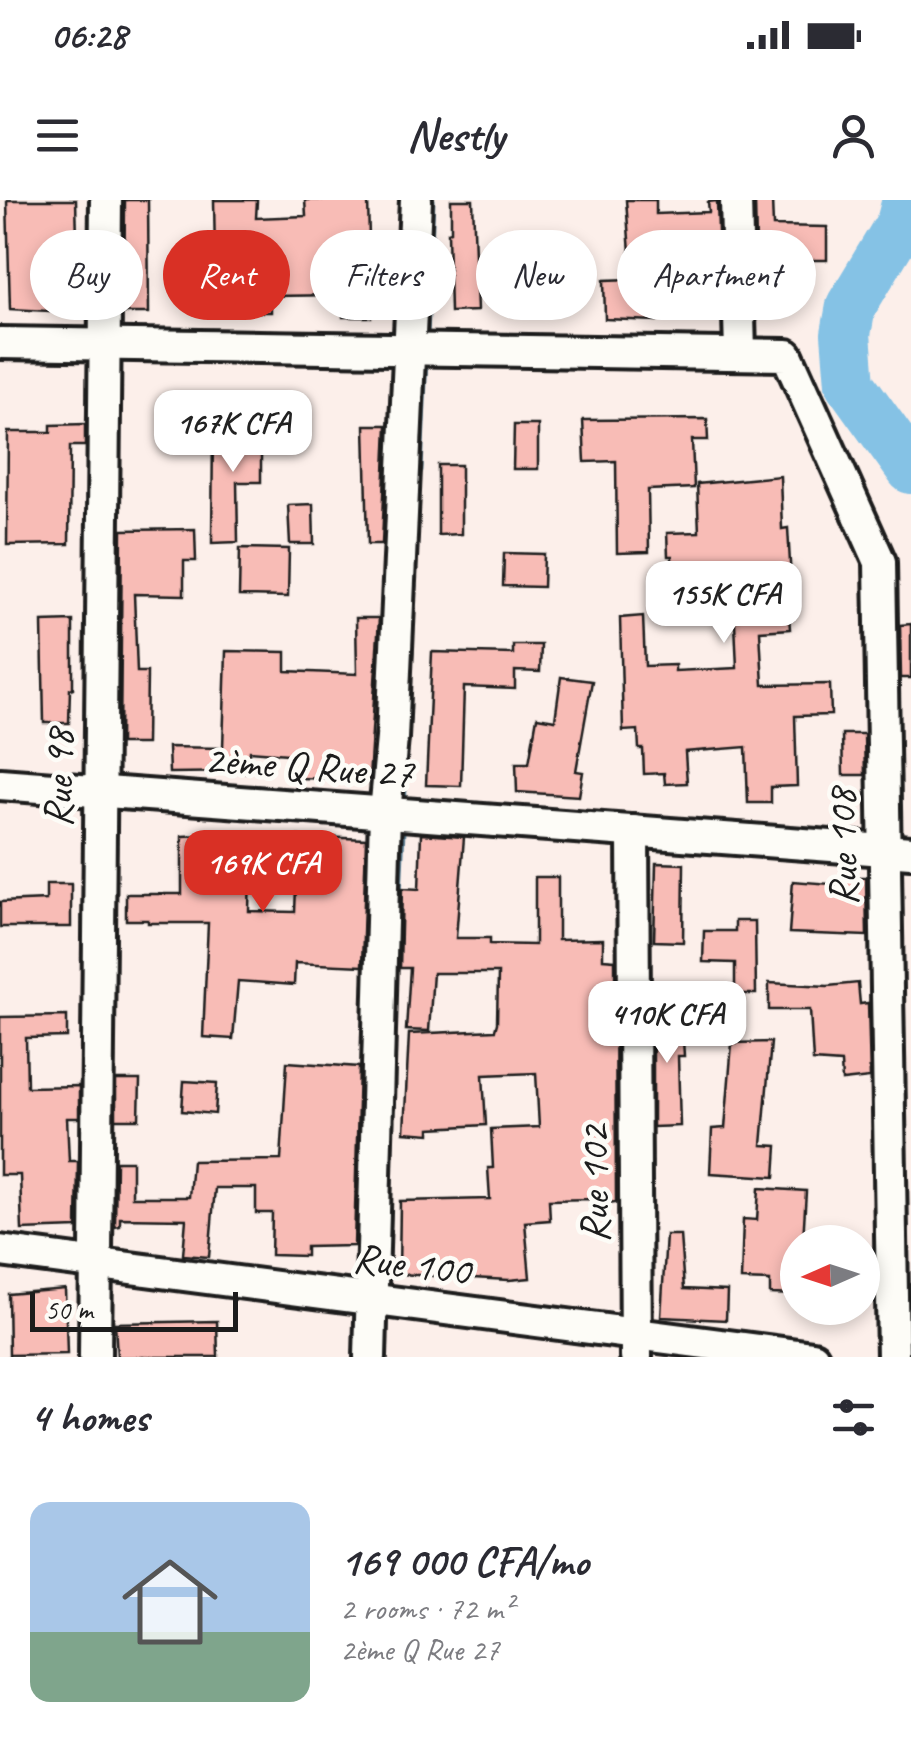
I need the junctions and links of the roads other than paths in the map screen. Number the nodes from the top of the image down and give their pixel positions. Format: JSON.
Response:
{"nodes":[{"id":1,"x":106,"y":200,"type":"edge"},
{"id":2,"x":416,"y":200,"type":"edge"},
{"id":3,"x":736,"y":200,"type":"edge"},
{"id":4,"x":0,"y":343,"type":"edge"},
{"id":5,"x":105,"y":345,"type":"junction"},
{"id":6,"x":409,"y":348,"type":"junction"},
{"id":7,"x":740,"y":353,"type":"junction"},
{"id":8,"x":0,"y":784,"type":"edge"},
{"id":9,"x":99,"y":792,"type":"junction"},
{"id":10,"x":385,"y":813,"type":"junction"},
{"id":11,"x":633,"y":831,"type":"junction"},
{"id":12,"x":897,"y":851,"type":"edge"},
{"id":13,"x":0,"y":1251,"type":"edge"},
{"id":14,"x":95,"y":1265,"type":"junction"},
{"id":15,"x":371,"y":1300,"type":"junction"},
{"id":16,"x":636,"y":1346,"type":"edge"},
{"id":17,"x":96,"y":1357,"type":"edge"},
{"id":18,"x":370,"y":1357,"type":"edge"},
{"id":19,"x":813,"y":1357,"type":"edge"},
{"id":20,"x":893,"y":1357,"type":"edge"}],
"edges":[{"from":1,"to":5,"type":"street","name":"Rue 98"},
{"from":2,"to":6,"type":"street"},
{"from":3,"to":7,"type":"street"},
{"from":4,"to":5,"type":"street"},
{"from":5,"to":6,"type":"street"},
{"from":5,"to":9,"type":"street","name":"Rue 98"},
{"from":6,"to":7,"type":"street"},
{"from":6,"to":10,"type":"street"},
{"from":7,"to":12,"type":"street","name":"Rue 108"},
{"from":8,"to":9,"type":"street","name":"2ème Q Rue 27"},
{"from":9,"to":10,"type":"street","name":"2ème Q Rue 27"},
{"from":9,"to":14,"type":"street","name":"Rue 98"},
{"from":10,"to":11,"type":"street","name":"2ème Q Rue 27"},
{"from":10,"to":15,"type":"street"},
{"from":11,"to":12,"type":"street","name":"2ème Q Rue 27"},
{"from":11,"to":16,"type":"street","name":"Rue 102"},
{"from":12,"to":20,"type":"street","name":"Rue 108"},
{"from":13,"to":14,"type":"street","name":"Rue 100"},
{"from":14,"to":15,"type":"street","name":"Rue 100"},
{"from":14,"to":17,"type":"street","name":"Rue 98"},
{"from":15,"to":16,"type":"street","name":"Rue 100"},
{"from":15,"to":18,"type":"street"},
{"from":16,"to":19,"type":"street","name":"Rue 100"}]}
